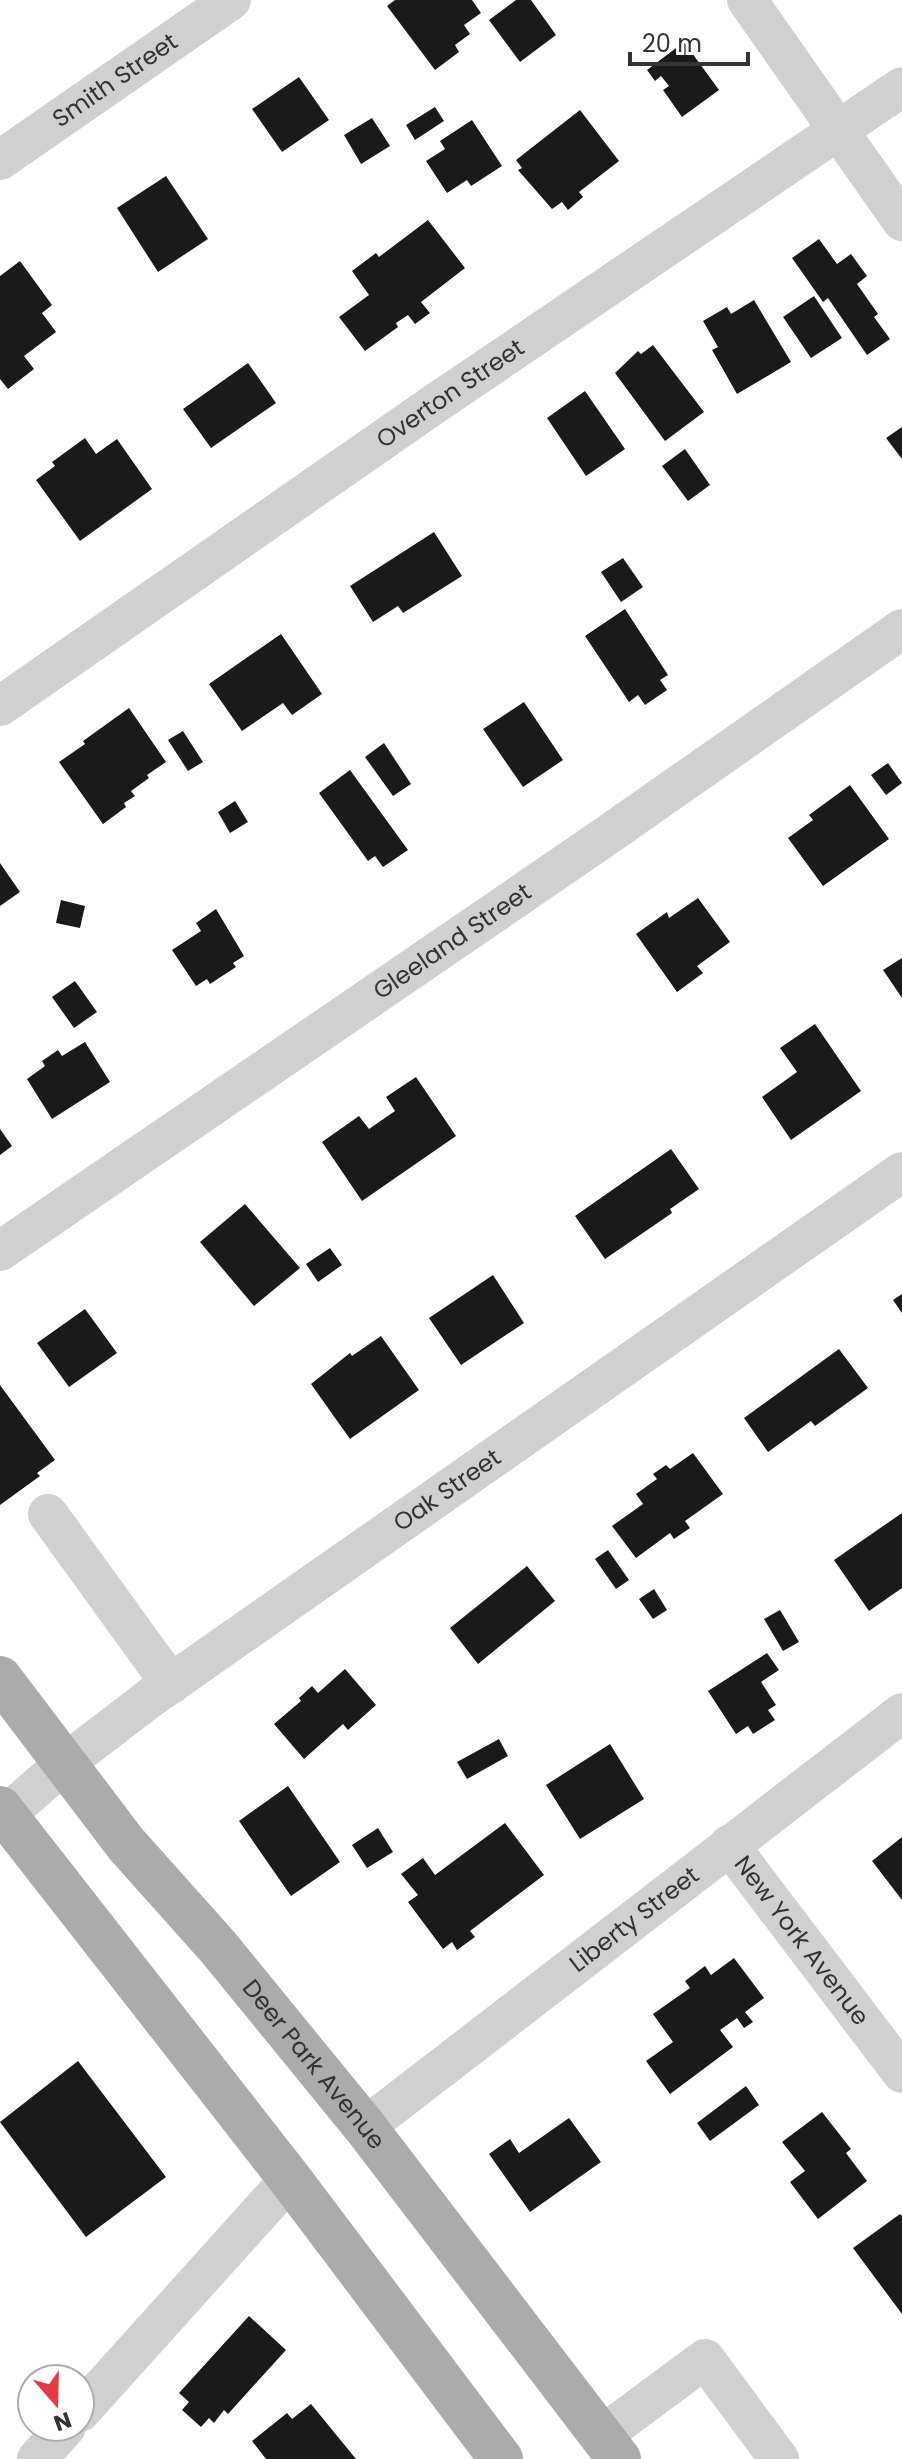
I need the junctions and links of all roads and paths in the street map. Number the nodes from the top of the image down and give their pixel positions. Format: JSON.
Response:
{"nodes":[{"id":1,"x":231,"y":0,"type":"edge"},
{"id":2,"x":747,"y":0,"type":"edge"},
{"id":3,"x":902,"y":87,"type":"edge"},
{"id":4,"x":839,"y":132,"type":"junction"},
{"id":5,"x":0,"y":160,"type":"edge"},
{"id":6,"x":902,"y":221,"type":"edge"},
{"id":7,"x":902,"y":629,"type":"edge"},
{"id":8,"x":0,"y":706,"type":"edge"},
{"id":9,"x":902,"y":1172,"type":"edge"},
{"id":10,"x":0,"y":1251,"type":"edge"},
{"id":11,"x":48,"y":1514,"type":"dead end"},
{"id":12,"x":0,"y":1678,"type":"edge"},
{"id":13,"x":171,"y":1684,"type":"junction"},
{"id":14,"x":902,"y":1713,"type":"edge"},
{"id":15,"x":64,"y":1764,"type":"junction"},
{"id":16,"x":2,"y":1814,"type":"edge"},
{"id":17,"x":729,"y":1845,"type":"junction"},
{"id":18,"x":902,"y":2073,"type":"edge"},
{"id":19,"x":365,"y":2127,"type":"junction"},
{"id":20,"x":290,"y":2179,"type":"junction"},
{"id":21,"x":96,"y":2394,"type":"edge"},
{"id":22,"x":52,"y":2443,"type":"edge"},
{"id":23,"x":610,"y":2448,"type":"edge"},
{"id":24,"x":37,"y":2459,"type":"edge"},
{"id":25,"x":501,"y":2459,"type":"edge"},
{"id":26,"x":779,"y":2459,"type":"edge"}],
"edges":[{"from":1,"to":5,"type":"street","name":"Smith Street"},
{"from":2,"to":4,"type":"street"},
{"from":3,"to":4,"type":"street","name":"Overton Street"},
{"from":4,"to":6,"type":"street"},
{"from":4,"to":8,"type":"street","name":"Overton Street"},
{"from":7,"to":10,"type":"street","name":"Gleeland Street"},
{"from":9,"to":13,"type":"street","name":"Oak Street"},
{"from":11,"to":13,"type":"street"},
{"from":12,"to":15,"type":"main road","name":"Deer Park Avenue"},
{"from":13,"to":15,"type":"street","name":"Oak Street"},
{"from":14,"to":17,"type":"street","name":"Liberty Street"},
{"from":15,"to":16,"type":"street","name":"Oak Street"},
{"from":15,"to":19,"type":"main road","name":"Deer Park Avenue"},
{"from":16,"to":20,"type":"main road"},
{"from":17,"to":18,"type":"street","name":"New York Avenue"},
{"from":17,"to":19,"type":"street","name":"Liberty Street"},
{"from":19,"to":23,"type":"main road","name":"Deer Park Avenue"},
{"from":20,"to":21,"type":"street"},
{"from":20,"to":25,"type":"main road"},
{"from":22,"to":24,"type":"street"},
{"from":23,"to":26,"type":"street"}]}
